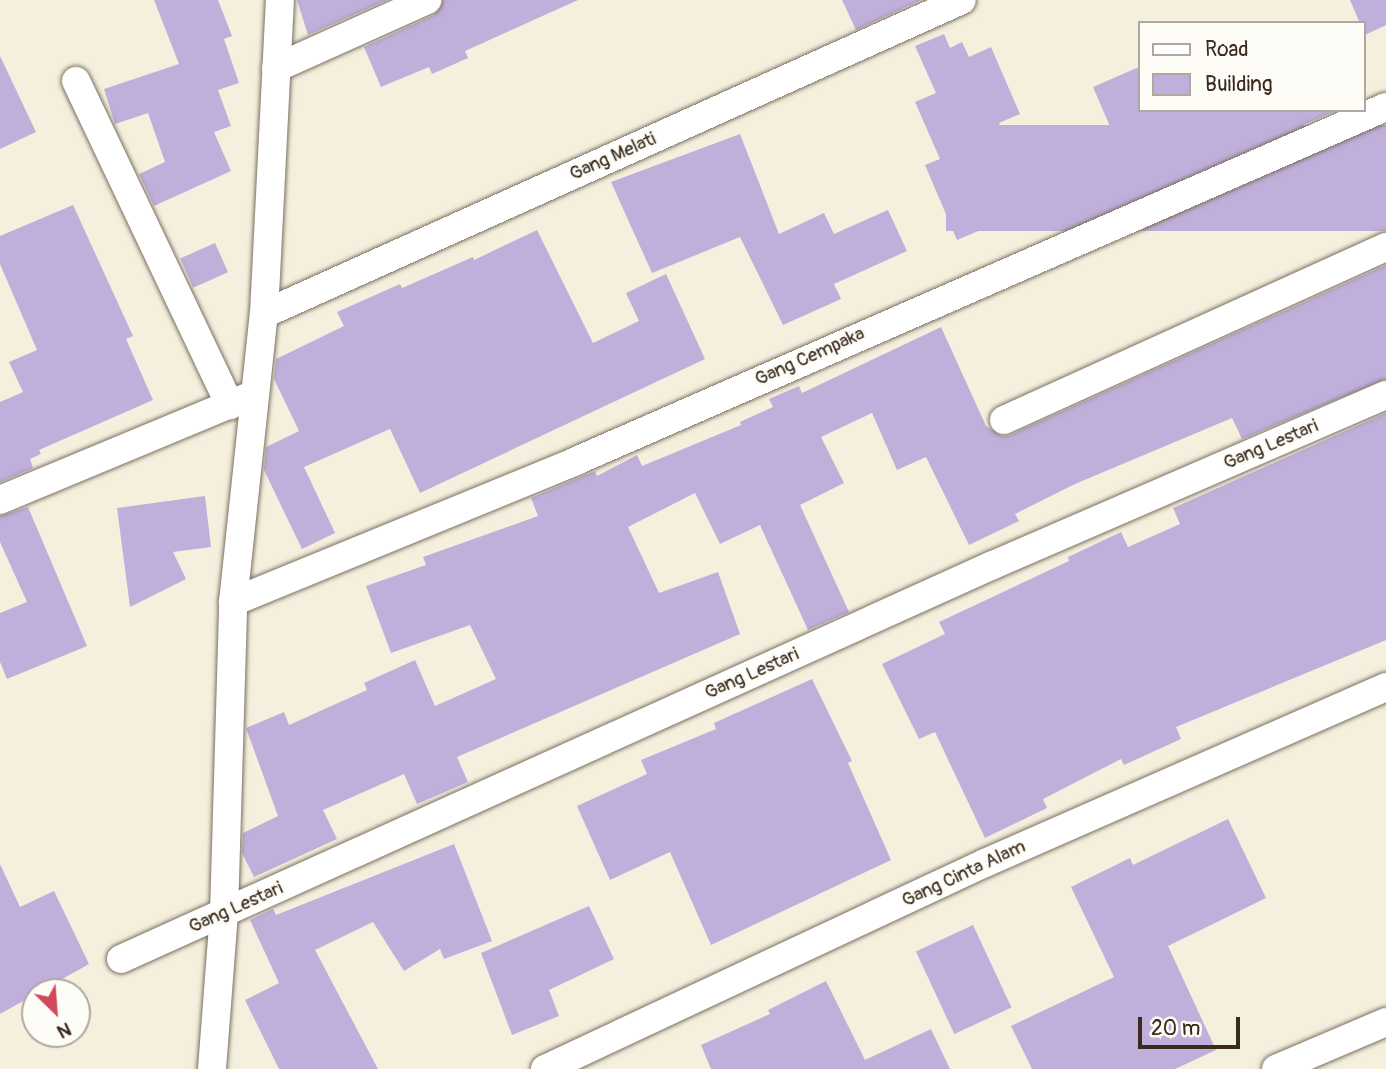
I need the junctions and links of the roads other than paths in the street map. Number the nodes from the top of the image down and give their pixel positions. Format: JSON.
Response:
{"nodes":[{"id":1,"x":280,"y":0,"type":"edge"},
{"id":2,"x":427,"y":0,"type":"edge"},
{"id":3,"x":962,"y":0,"type":"edge"},
{"id":4,"x":275,"y":68,"type":"junction"},
{"id":5,"x":76,"y":81,"type":"dead end"},
{"id":6,"x":1386,"y":107,"type":"edge"},
{"id":7,"x":1386,"y":247,"type":"edge"},
{"id":8,"x":264,"y":314,"type":"junction"},
{"id":9,"x":1386,"y":395,"type":"edge"},
{"id":10,"x":242,"y":400,"type":"junction"},
{"id":11,"x":1004,"y":419,"type":"dead end"},
{"id":12,"x":0,"y":500,"type":"edge"},
{"id":13,"x":233,"y":602,"type":"junction"},
{"id":14,"x":1386,"y":687,"type":"edge"},
{"id":15,"x":224,"y":914,"type":"junction"},
{"id":16,"x":121,"y":960,"type":"dead end"},
{"id":17,"x":1386,"y":1022,"type":"edge"},
{"id":18,"x":212,"y":1069,"type":"edge"},
{"id":19,"x":545,"y":1069,"type":"edge"},
{"id":20,"x":1276,"y":1069,"type":"edge"}],
"edges":[{"from":1,"to":4,"type":"street"},
{"from":2,"to":4,"type":"street"},
{"from":3,"to":8,"type":"street","name":"Gang Melati"},
{"from":4,"to":8,"type":"street"},
{"from":5,"to":10,"type":"street"},
{"from":6,"to":13,"type":"street","name":"Gang Cempaka"},
{"from":7,"to":11,"type":"street"},
{"from":8,"to":10,"type":"street"},
{"from":9,"to":15,"type":"street","name":"Gang Lestari"},
{"from":10,"to":12,"type":"street"},
{"from":10,"to":13,"type":"street"},
{"from":13,"to":15,"type":"street"},
{"from":14,"to":19,"type":"street","name":"Gang Cinta Alam"},
{"from":15,"to":16,"type":"street","name":"Gang Lestari"},
{"from":15,"to":18,"type":"street"},
{"from":17,"to":20,"type":"street"}]}
